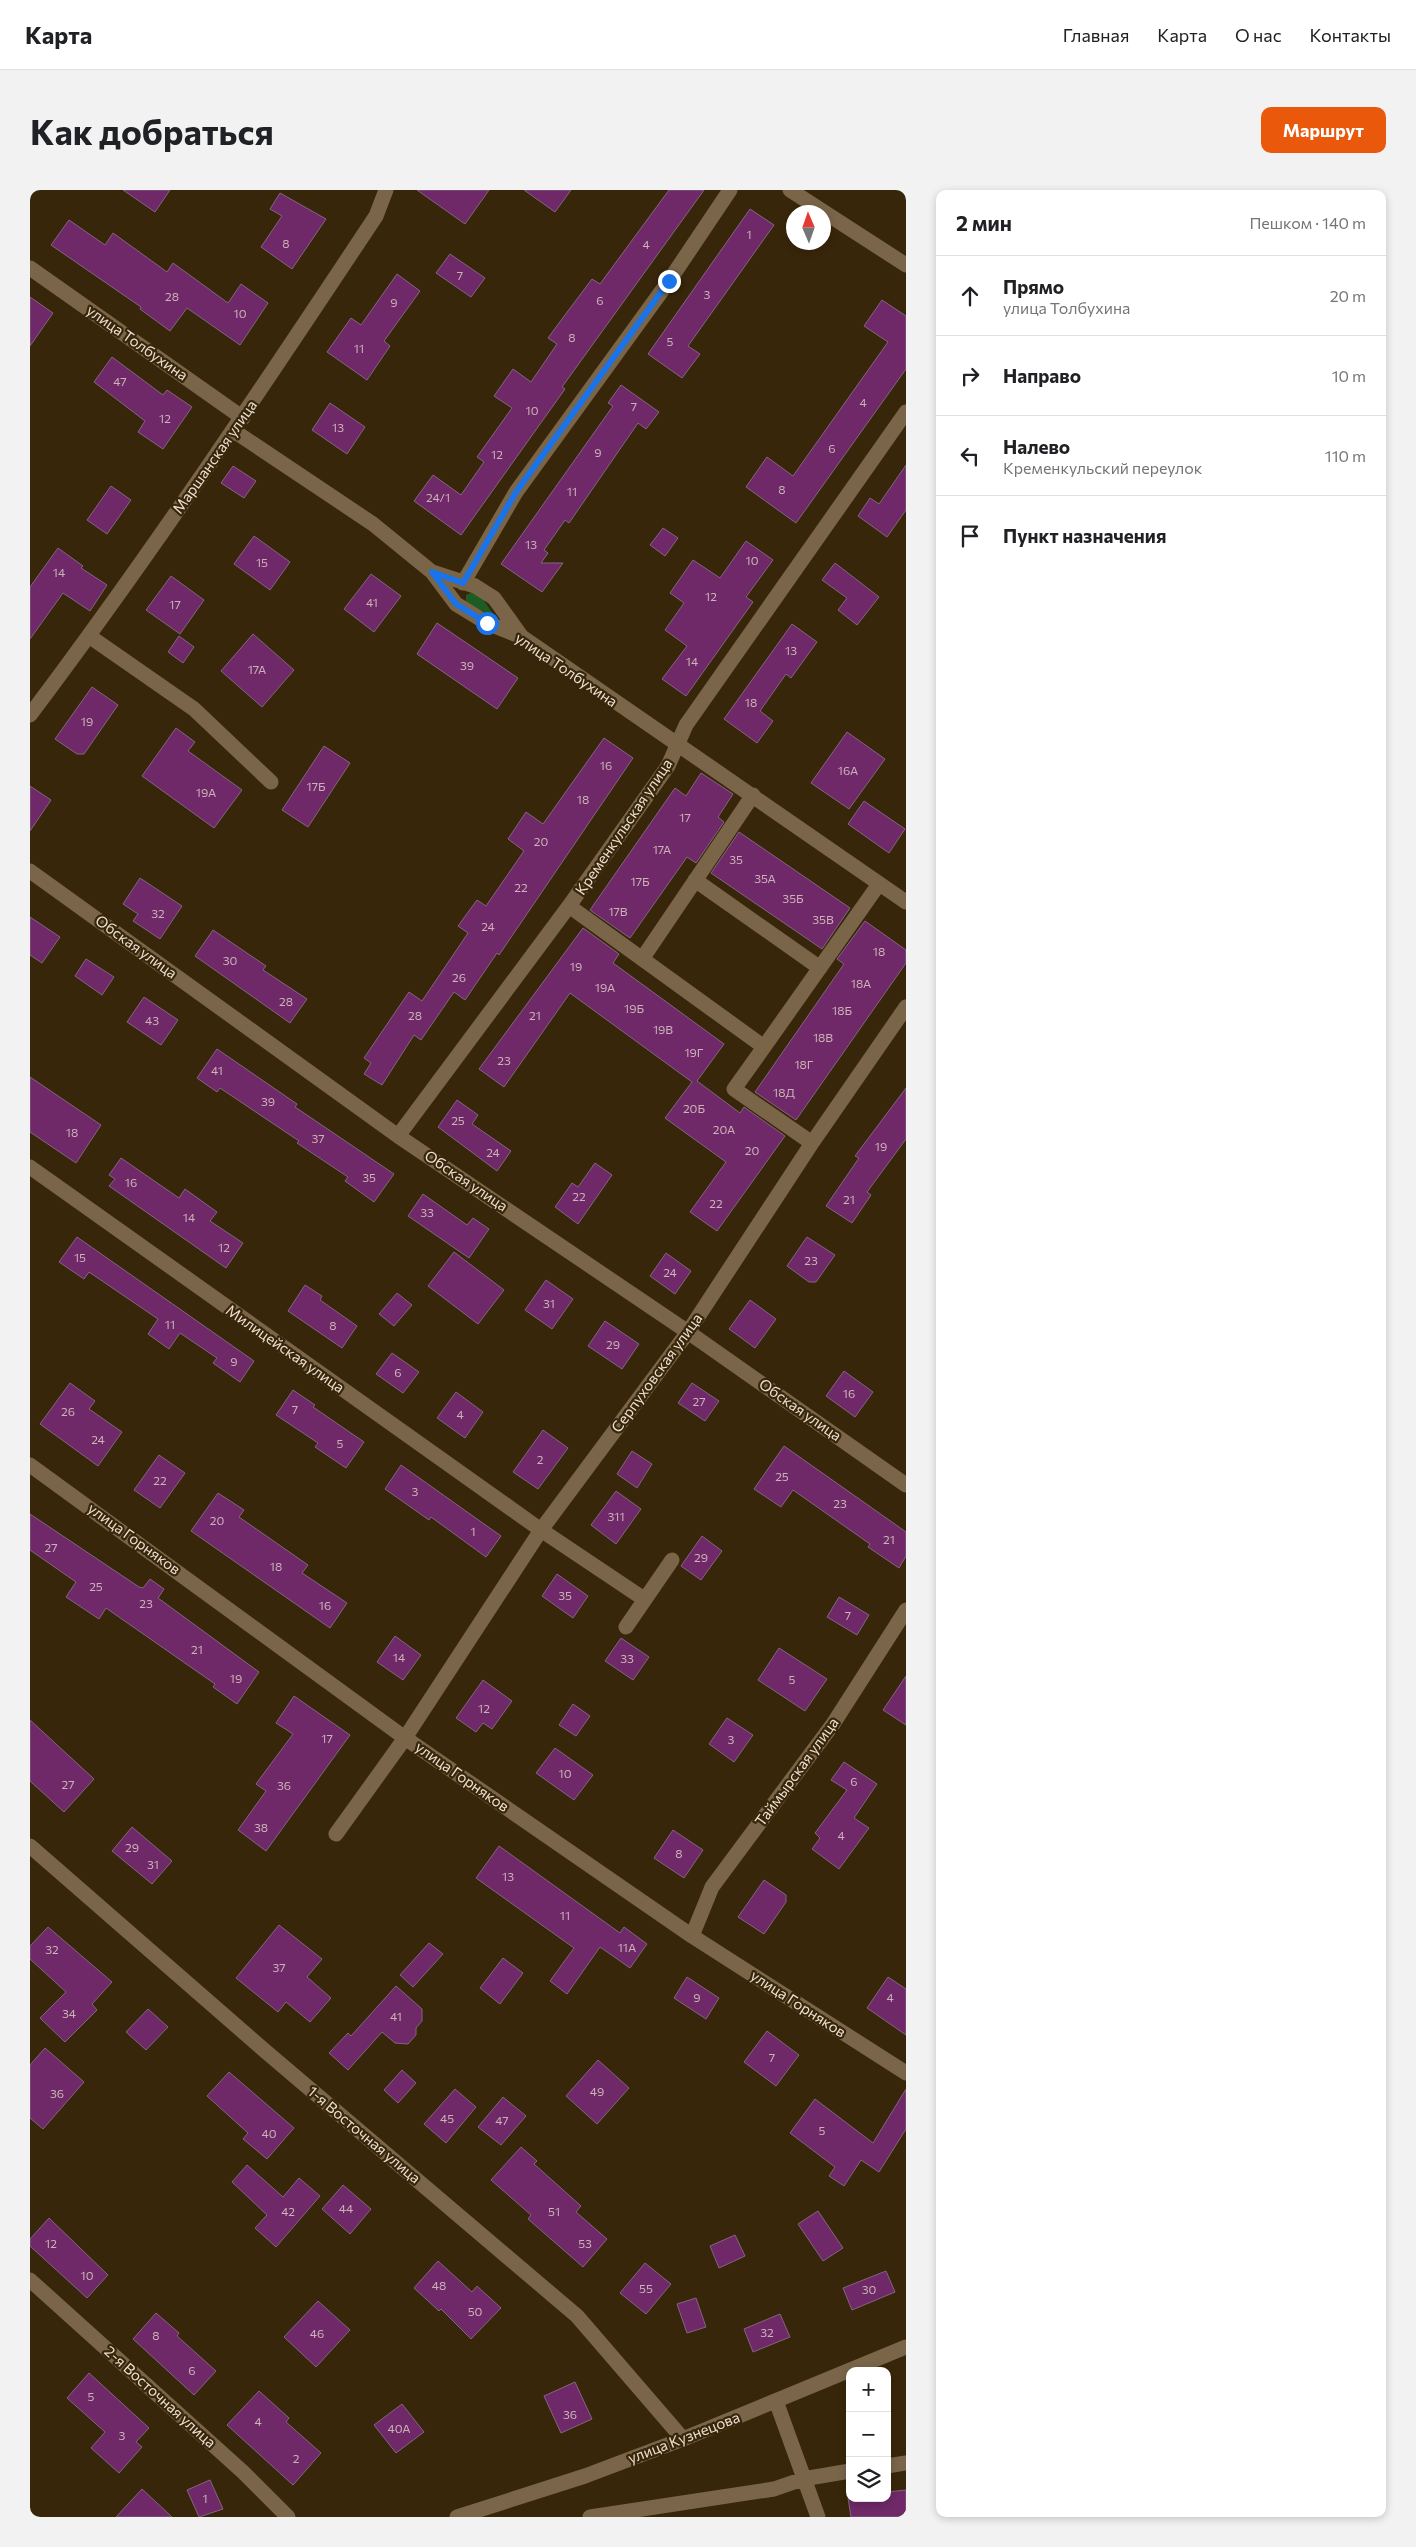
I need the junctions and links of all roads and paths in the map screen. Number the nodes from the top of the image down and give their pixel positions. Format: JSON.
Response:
{"nodes":[{"id":1,"x":386,"y":190,"type":"edge"},
{"id":2,"x":730,"y":190,"type":"edge"},
{"id":3,"x":790,"y":190,"type":"edge"},
{"id":4,"x":906,"y":266,"type":"edge"},
{"id":5,"x":30,"y":268,"type":"edge"},
{"id":6,"x":906,"y":412,"type":"edge"},
{"id":7,"x":243,"y":418,"type":"junction"},
{"id":8,"x":234,"y":431,"type":"junction"},
{"id":9,"x":432,"y":572,"type":"junction"},
{"id":10,"x":463,"y":583,"type":"junction"},
{"id":11,"x":89,"y":636,"type":"junction"},
{"id":12,"x":522,"y":637,"type":"junction"},
{"id":13,"x":30,"y":715,"type":"edge"},
{"id":14,"x":677,"y":746,"type":"junction"},
{"id":15,"x":271,"y":782,"type":"dead end"},
{"id":16,"x":753,"y":795,"type":"junction"},
{"id":17,"x":30,"y":871,"type":"edge"},
{"id":18,"x":695,"y":880,"type":"junction"},
{"id":19,"x":879,"y":884,"type":"junction"},
{"id":20,"x":906,"y":902,"type":"edge"},
{"id":21,"x":569,"y":906,"type":"junction"},
{"id":22,"x":642,"y":959,"type":"junction"},
{"id":23,"x":820,"y":968,"type":"junction"},
{"id":24,"x":906,"y":1006,"type":"edge"},
{"id":25,"x":764,"y":1047,"type":"junction"},
{"id":26,"x":398,"y":1136,"type":"junction"},
{"id":27,"x":812,"y":1143,"type":"junction"},
{"id":28,"x":30,"y":1167,"type":"edge"},
{"id":29,"x":688,"y":1332,"type":"junction"},
{"id":30,"x":30,"y":1465,"type":"edge"},
{"id":31,"x":906,"y":1485,"type":"edge"},
{"id":32,"x":541,"y":1530,"type":"junction"},
{"id":33,"x":672,"y":1560,"type":"dead end"},
{"id":34,"x":644,"y":1599,"type":"junction"},
{"id":35,"x":906,"y":1610,"type":"edge"},
{"id":36,"x":626,"y":1627,"type":"dead end"},
{"id":37,"x":405,"y":1738,"type":"junction"},
{"id":38,"x":336,"y":1834,"type":"dead end"},
{"id":39,"x":30,"y":1846,"type":"edge"},
{"id":40,"x":692,"y":1936,"type":"junction"},
{"id":41,"x":906,"y":2073,"type":"edge"},
{"id":42,"x":30,"y":2280,"type":"edge"},
{"id":43,"x":906,"y":2348,"type":"edge"},
{"id":44,"x":776,"y":2401,"type":"junction"},
{"id":45,"x":683,"y":2439,"type":"junction"},
{"id":46,"x":906,"y":2462,"type":"edge"},
{"id":47,"x":891,"y":2465,"type":"edge"},
{"id":48,"x":846,"y":2472,"type":"edge"},
{"id":49,"x":803,"y":2479,"type":"junction"},
{"id":50,"x":486,"y":2512,"type":"edge"},
{"id":51,"x":288,"y":2517,"type":"edge"},
{"id":52,"x":457,"y":2517,"type":"edge"},
{"id":53,"x":590,"y":2517,"type":"edge"},
{"id":54,"x":818,"y":2517,"type":"edge"}],
"edges":[{"from":1,"to":7,"type":"street","name":"Маршанская улица"},
{"from":2,"to":10,"type":"street"},
{"from":3,"to":4,"type":"street"},
{"from":5,"to":7,"type":"street","name":"улица Толбухина"},
{"from":6,"to":14,"type":"street","name":"Кременкульская улица"},
{"from":7,"to":8,"type":"street","name":"Маршанская улица"},
{"from":8,"to":9,"type":"street","name":"улица Толбухина"},
{"from":8,"to":11,"type":"street","name":"Маршанская улица"},
{"from":9,"to":10,"type":"street"},
{"from":9,"to":12,"type":"street","name":"улица Толбухина"},
{"from":10,"to":12,"type":"street"},
{"from":11,"to":13,"type":"street","name":"Маршанская улица"},
{"from":11,"to":15,"type":"street"},
{"from":12,"to":14,"type":"street","name":"улица Толбухина"},
{"from":14,"to":16,"type":"street","name":"улица Толбухина"},
{"from":14,"to":21,"type":"street","name":"Кременкульская улица"},
{"from":16,"to":18,"type":"street"},
{"from":16,"to":19,"type":"street","name":"улица Толбухина"},
{"from":17,"to":26,"type":"street","name":"Обская улица"},
{"from":18,"to":22,"type":"street"},
{"from":18,"to":23,"type":"street"},
{"from":19,"to":20,"type":"street","name":"улица Толбухина"},
{"from":19,"to":23,"type":"street"},
{"from":21,"to":22,"type":"street"},
{"from":21,"to":26,"type":"street","name":"Кременкульская улица"},
{"from":22,"to":25,"type":"street"},
{"from":23,"to":25,"type":"street"},
{"from":24,"to":27,"type":"street","name":"Серпуховская улица"},
{"from":25,"to":27,"type":"street"},
{"from":26,"to":29,"type":"street","name":"Обская улица"},
{"from":27,"to":29,"type":"street","name":"Серпуховская улица"},
{"from":28,"to":32,"type":"street","name":"Милицейская улица"},
{"from":29,"to":31,"type":"street","name":"Обская улица"},
{"from":29,"to":32,"type":"street","name":"Серпуховская улица"},
{"from":30,"to":37,"type":"street","name":"улица Горняков"},
{"from":32,"to":34,"type":"street","name":"Милицейская улица"},
{"from":32,"to":37,"type":"street","name":"Серпуховская улица"},
{"from":33,"to":34,"type":"street"},
{"from":34,"to":36,"type":"street"},
{"from":35,"to":40,"type":"street","name":"Таймырская улица"},
{"from":37,"to":38,"type":"street","name":"Серпуховская улица"},
{"from":37,"to":40,"type":"street","name":"улица Горняков"},
{"from":39,"to":45,"type":"street","name":"1-я Восточная улица"},
{"from":40,"to":41,"type":"street","name":"улица Горняков"},
{"from":42,"to":51,"type":"street","name":"2-я Восточная улица"},
{"from":43,"to":44,"type":"street","name":"улица Кузнецова"},
{"from":44,"to":45,"type":"street","name":"улица Кузнецова"},
{"from":44,"to":49,"type":"street"},
{"from":45,"to":50,"type":"street","name":"улица Кузнецова"},
{"from":46,"to":47,"type":"street"},
{"from":48,"to":49,"type":"street"},
{"from":49,"to":53,"type":"street"},
{"from":49,"to":54,"type":"street"},
{"from":50,"to":52,"type":"street","name":"улица Кузнецова"}]}
